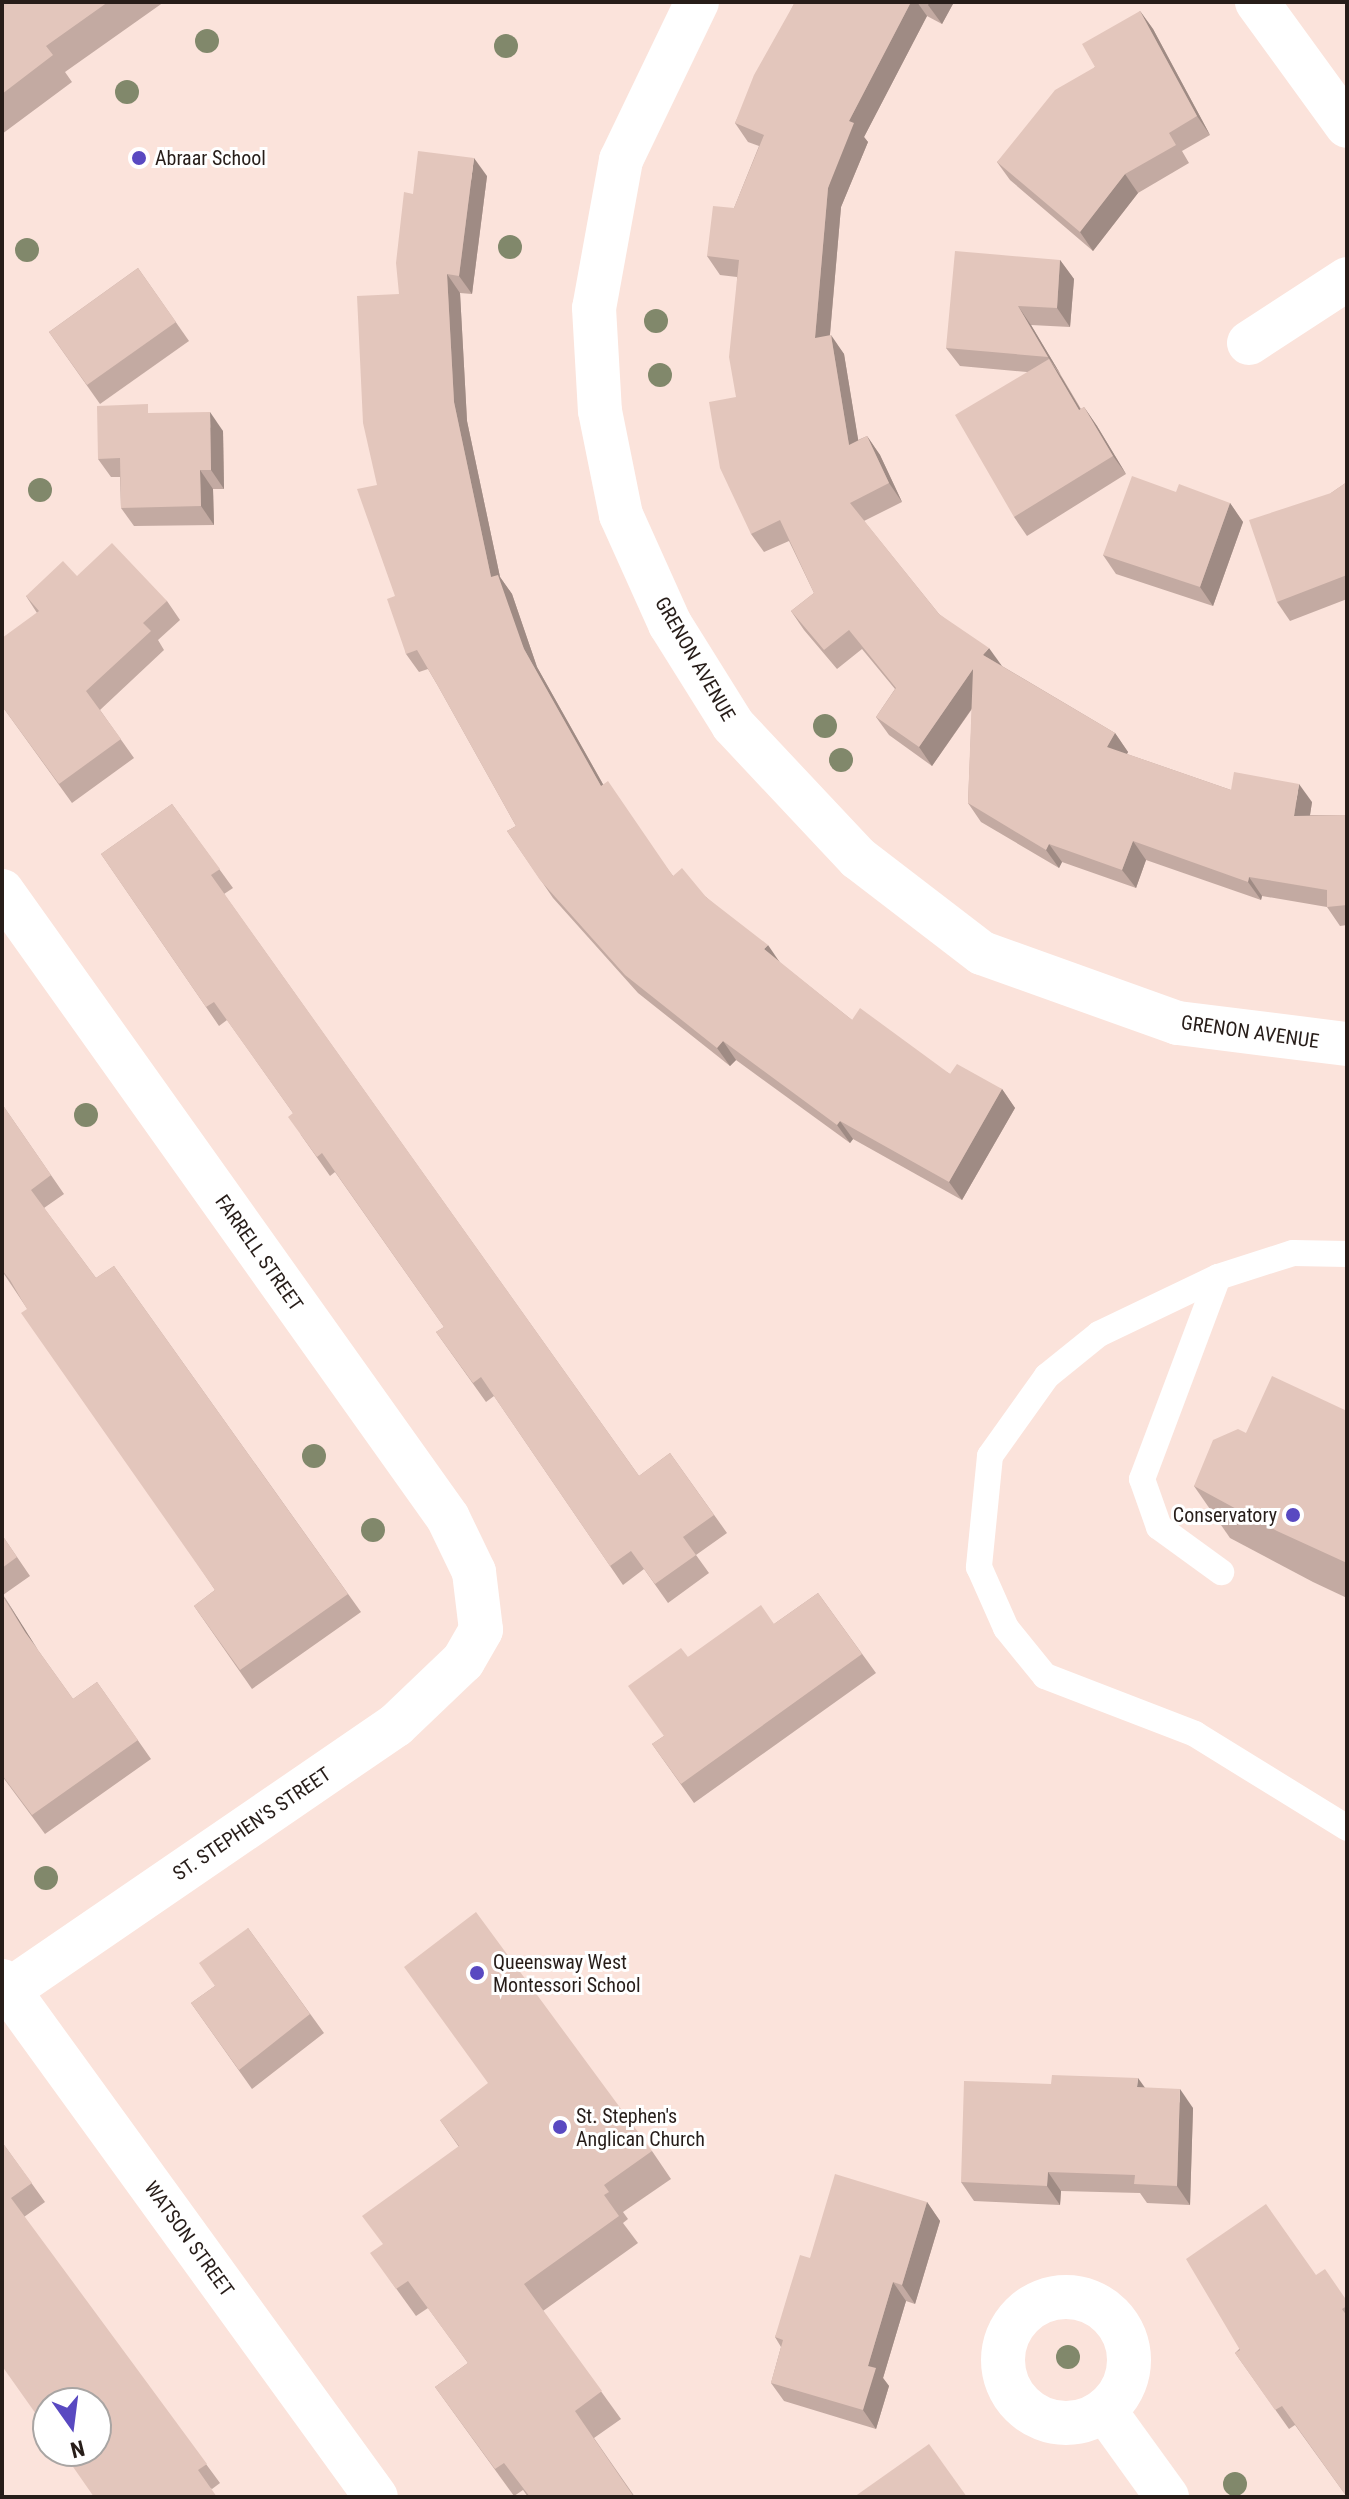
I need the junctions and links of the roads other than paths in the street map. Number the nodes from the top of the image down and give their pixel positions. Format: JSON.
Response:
{"nodes":[{"id":1,"x":697,"y":2,"type":"edge"},
{"id":2,"x":1257,"y":2,"type":"edge"},
{"id":3,"x":1347,"y":126,"type":"edge"},
{"id":4,"x":1347,"y":279,"type":"edge"},
{"id":5,"x":1249,"y":343,"type":"dead end"},
{"id":6,"x":2,"y":891,"type":"edge"},
{"id":7,"x":1347,"y":1044,"type":"edge"},
{"id":8,"x":1347,"y":1254,"type":"edge"},
{"id":9,"x":1218,"y":1277,"type":"junction"},
{"id":10,"x":1221,"y":1572,"type":"dead end"},
{"id":11,"x":481,"y":1630,"type":"joint"},
{"id":12,"x":1347,"y":1828,"type":"edge"},
{"id":13,"x":4,"y":1989,"type":"edge"},
{"id":14,"x":1105,"y":2411,"type":"dead end"},
{"id":15,"x":376,"y":2497,"type":"edge"},
{"id":16,"x":1167,"y":2497,"type":"edge"}],
"edges":[{"from":1,"to":7,"type":"street","name":"GRENON AVENUE"},
{"from":2,"to":3,"type":"street"},
{"from":4,"to":5,"type":"street"},
{"from":6,"to":11,"type":"street","name":"FARRELL STREET"},
{"from":8,"to":9,"type":"lane"},
{"from":9,"to":10,"type":"lane"},
{"from":9,"to":12,"type":"lane"},
{"from":11,"to":13,"type":"street","name":"ST. STEPHEN'S STREET"},
{"from":13,"to":15,"type":"street","name":"WATSON STREET"},
{"from":14,"to":16,"type":"street"}]}
